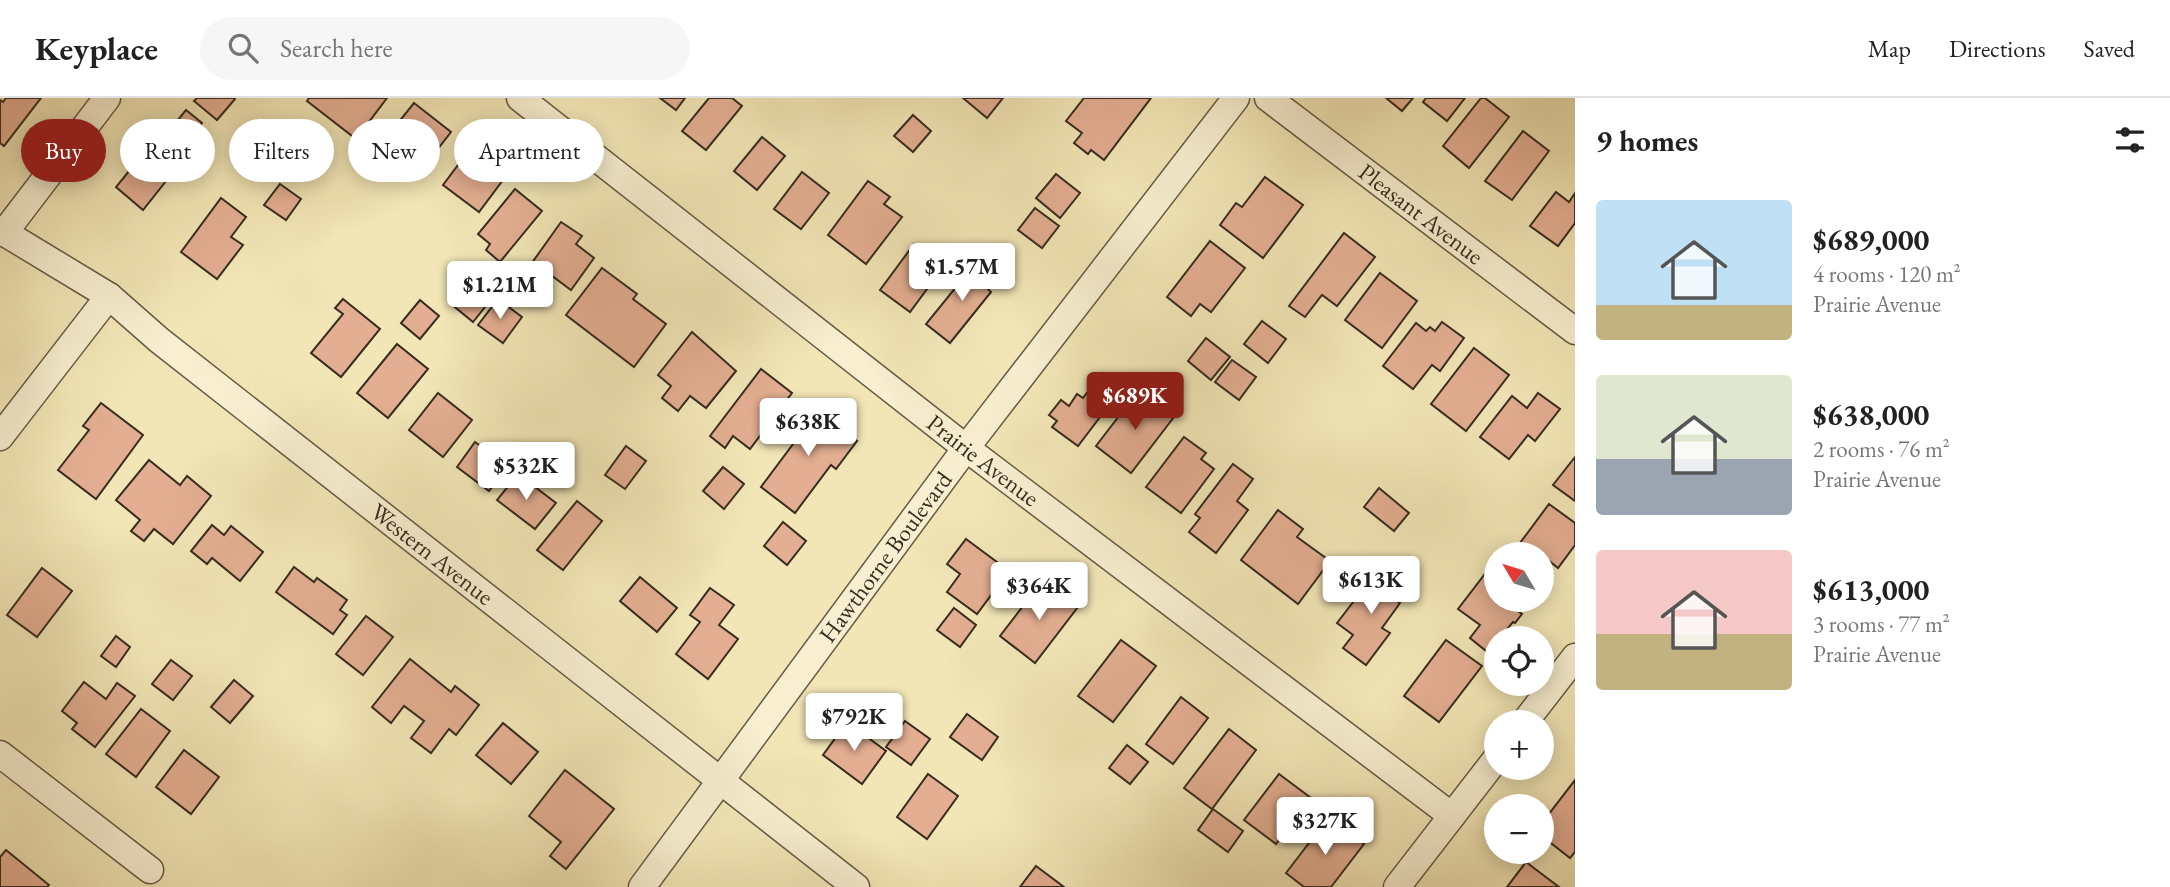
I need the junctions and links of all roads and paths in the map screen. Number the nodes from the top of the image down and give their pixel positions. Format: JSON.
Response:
{"nodes":[{"id":1,"x":107,"y":98,"type":"edge"},
{"id":2,"x":520,"y":98,"type":"edge"},
{"id":3,"x":1236,"y":98,"type":"edge"},
{"id":4,"x":1268,"y":98,"type":"edge"},
{"id":5,"x":2,"y":232,"type":"edge"},
{"id":6,"x":109,"y":296,"type":"junction"},
{"id":7,"x":1575,"y":331,"type":"edge"},
{"id":8,"x":0,"y":437,"type":"edge"},
{"id":9,"x":966,"y":448,"type":"junction"},
{"id":10,"x":1575,"y":657,"type":"edge"},
{"id":11,"x":1534,"y":710,"type":"edge"},
{"id":12,"x":0,"y":754,"type":"edge"},
{"id":13,"x":1484,"y":775,"type":"edge"},
{"id":14,"x":720,"y":782,"type":"junction"},
{"id":15,"x":1452,"y":816,"type":"junction"},
{"id":16,"x":150,"y":870,"type":"dead end"},
{"id":17,"x":642,"y":887,"type":"edge"},
{"id":18,"x":856,"y":887,"type":"edge"},
{"id":19,"x":1398,"y":887,"type":"edge"}],
"edges":[{"from":1,"to":5,"type":"street"},
{"from":2,"to":9,"type":"street","name":"Prairie Avenue"},
{"from":3,"to":9,"type":"street","name":"Hawthorne Boulevard"},
{"from":4,"to":7,"type":"street","name":"Pleasant Avenue"},
{"from":5,"to":6,"type":"street","name":"Western Avenue"},
{"from":6,"to":8,"type":"street"},
{"from":6,"to":14,"type":"street","name":"Western Avenue"},
{"from":9,"to":14,"type":"street","name":"Hawthorne Boulevard"},
{"from":9,"to":15,"type":"street","name":"Prairie Avenue"},
{"from":10,"to":11,"type":"street"},
{"from":12,"to":16,"type":"street"},
{"from":13,"to":15,"type":"street"},
{"from":14,"to":17,"type":"street","name":"Hawthorne Boulevard"},
{"from":14,"to":18,"type":"street","name":"Western Avenue"},
{"from":15,"to":19,"type":"street"}]}
